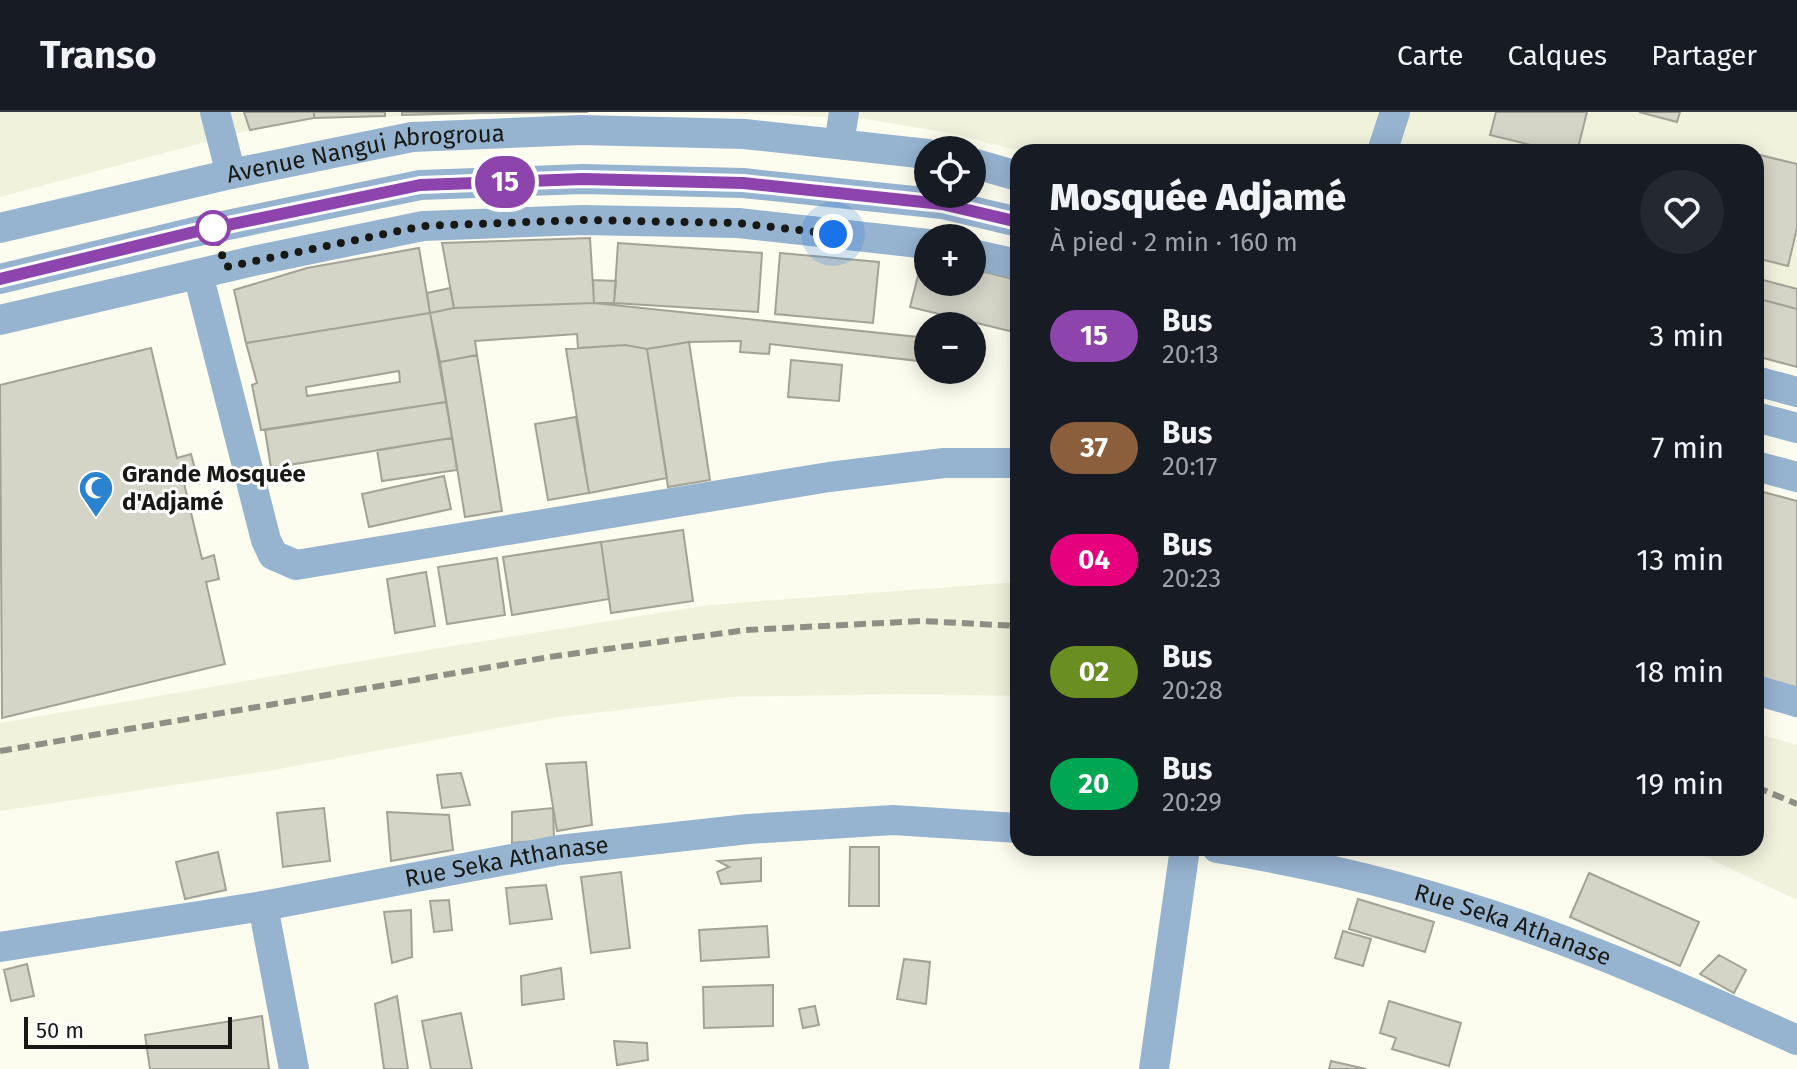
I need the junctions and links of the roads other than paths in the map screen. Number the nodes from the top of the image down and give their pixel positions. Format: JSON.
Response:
{"nodes":[{"id":1,"x":215,"y":112,"type":"edge"},
{"id":2,"x":844,"y":112,"type":"edge"},
{"id":3,"x":1395,"y":112,"type":"edge"},
{"id":4,"x":839,"y":144,"type":"junction"},
{"id":5,"x":1385,"y":144,"type":"edge"},
{"id":6,"x":914,"y":152,"type":"edge"},
{"id":7,"x":986,"y":167,"type":"edge"},
{"id":8,"x":231,"y":174,"type":"junction"},
{"id":9,"x":1010,"y":174,"type":"edge"},
{"id":10,"x":1010,"y":220,"type":"edge"},
{"id":11,"x":0,"y":228,"type":"edge"},
{"id":12,"x":914,"y":242,"type":"edge"},
{"id":13,"x":986,"y":257,"type":"edge"},
{"id":14,"x":1010,"y":262,"type":"edge"},
{"id":15,"x":198,"y":274,"type":"junction"},
{"id":16,"x":0,"y":279,"type":"edge"},
{"id":17,"x":0,"y":320,"type":"edge"},
{"id":18,"x":1764,"y":383,"type":"edge"},
{"id":19,"x":1797,"y":392,"type":"edge"},
{"id":20,"x":1764,"y":419,"type":"edge"},
{"id":21,"x":1797,"y":428,"type":"edge"},
{"id":22,"x":1010,"y":463,"type":"edge"},
{"id":23,"x":1764,"y":468,"type":"edge"},
{"id":24,"x":1797,"y":477,"type":"edge"},
{"id":25,"x":1764,"y":692,"type":"edge"},
{"id":26,"x":1797,"y":702,"type":"edge"},
{"id":27,"x":1010,"y":827,"type":"edge"},
{"id":28,"x":1184,"y":856,"type":"edge"},
{"id":29,"x":1266,"y":856,"type":"edge"},
{"id":30,"x":263,"y":906,"type":"junction"},
{"id":31,"x":0,"y":947,"type":"edge"},
{"id":32,"x":1797,"y":1040,"type":"edge"},
{"id":33,"x":294,"y":1069,"type":"edge"},
{"id":34,"x":1154,"y":1069,"type":"edge"}],
"edges":[{"from":1,"to":8,"type":"street"},
{"from":2,"to":4,"type":"street"},
{"from":3,"to":5,"type":"street"},
{"from":4,"to":6,"type":"street","name":"Avenue Nangui Abrogroua"},
{"from":4,"to":8,"type":"street","name":"Avenue Nangui Abrogroua"},
{"from":7,"to":9,"type":"street"},
{"from":8,"to":11,"type":"street","name":"Avenue Nangui Abrogroua"},
{"from":10,"to":16,"type":"street","name":"Avenue Nangui Abrogroua"},
{"from":12,"to":15,"type":"street"},
{"from":13,"to":14,"type":"street"},
{"from":15,"to":17,"type":"street"},
{"from":15,"to":22,"type":"street"},
{"from":18,"to":19,"type":"street"},
{"from":20,"to":21,"type":"street"},
{"from":23,"to":24,"type":"street"},
{"from":25,"to":26,"type":"street"},
{"from":27,"to":30,"type":"street","name":"Rue Seka Athanase"},
{"from":28,"to":34,"type":"street"},
{"from":29,"to":32,"type":"street","name":"Rue Seka Athanase"},
{"from":30,"to":31,"type":"street","name":"Rue Seka Athanase"},
{"from":30,"to":33,"type":"street"}]}
